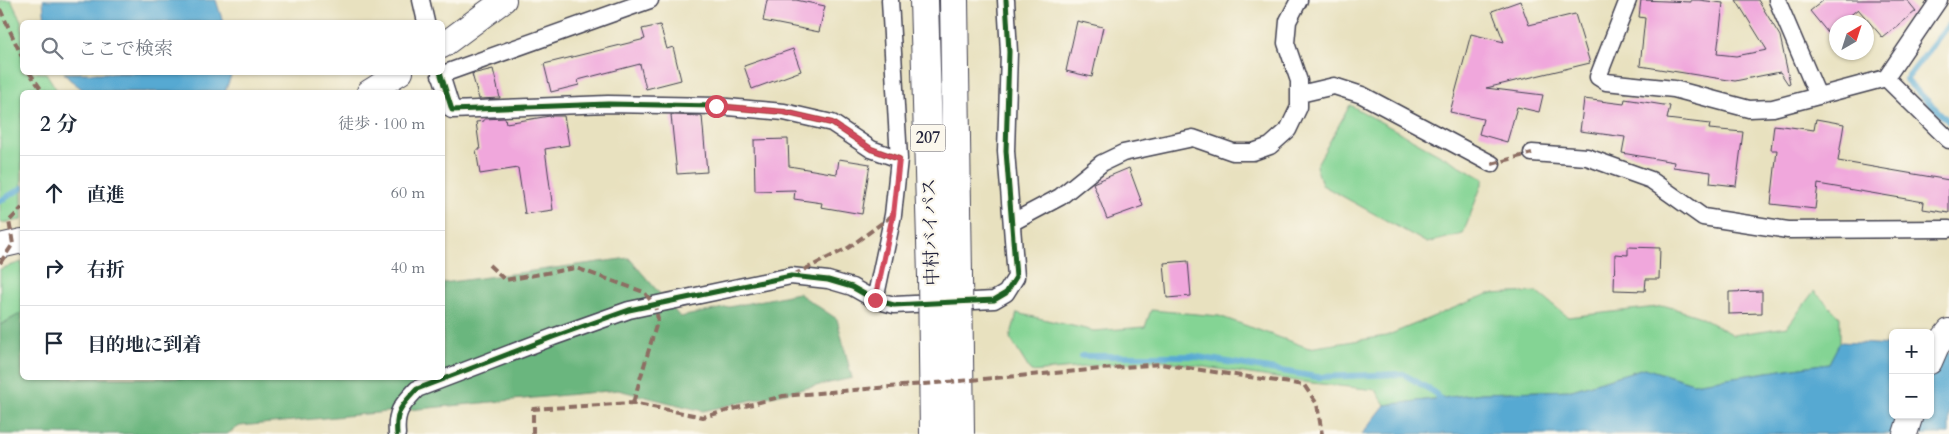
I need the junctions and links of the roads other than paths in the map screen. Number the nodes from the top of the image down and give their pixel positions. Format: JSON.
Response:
{"nodes":[{"id":1,"x":421,"y":0,"type":"edge"},
{"id":2,"x":504,"y":0,"type":"edge"},
{"id":3,"x":650,"y":0,"type":"edge"},
{"id":4,"x":890,"y":0,"type":"edge"},
{"id":5,"x":924,"y":0,"type":"edge"},
{"id":6,"x":954,"y":0,"type":"edge"},
{"id":7,"x":1006,"y":0,"type":"edge"},
{"id":8,"x":1299,"y":0,"type":"edge"},
{"id":9,"x":1628,"y":0,"type":"edge"},
{"id":10,"x":1776,"y":0,"type":"edge"},
{"id":11,"x":1932,"y":4,"type":"edge"},
{"id":12,"x":426,"y":20,"type":"edge"},
{"id":13,"x":445,"y":44,"type":"edge"},
{"id":14,"x":445,"y":72,"type":"edge"},
{"id":15,"x":396,"y":75,"type":"edge"},
{"id":16,"x":440,"y":75,"type":"edge"},
{"id":17,"x":1886,"y":78,"type":"junction"},
{"id":18,"x":372,"y":90,"type":"edge"},
{"id":19,"x":1300,"y":94,"type":"junction"},
{"id":20,"x":1818,"y":96,"type":"junction"},
{"id":21,"x":1949,"y":140,"type":"edge"},
{"id":22,"x":1532,"y":153,"type":"dead end"},
{"id":23,"x":899,"y":159,"type":"junction"},
{"id":24,"x":1492,"y":164,"type":"dead end"},
{"id":25,"x":1013,"y":222,"type":"junction"},
{"id":26,"x":1949,"y":229,"type":"edge"},
{"id":27,"x":20,"y":241,"type":"edge"},
{"id":28,"x":0,"y":246,"type":"edge"},
{"id":29,"x":945,"y":276,"type":"junction"},
{"id":30,"x":875,"y":300,"type":"junction"},
{"id":31,"x":445,"y":379,"type":"edge"},
{"id":32,"x":441,"y":380,"type":"edge"},
{"id":33,"x":1910,"y":419,"type":"edge"},
{"id":34,"x":397,"y":434,"type":"edge"},
{"id":35,"x":934,"y":434,"type":"edge"},
{"id":36,"x":960,"y":434,"type":"edge"},
{"id":37,"x":1904,"y":434,"type":"edge"}],
"edges":[{"from":1,"to":12,"type":"street"},
{"from":2,"to":13,"type":"street"},
{"from":3,"to":14,"type":"street"},
{"from":4,"to":23,"type":"street"},
{"from":5,"to":29,"type":"highway","name":"中村バイパス","number":"207"},
{"from":6,"to":29,"type":"highway","name":"中村バイパス","number":"207"},
{"from":7,"to":25,"type":"street"},
{"from":8,"to":19,"type":"street"},
{"from":9,"to":20,"type":"street"},
{"from":10,"to":20,"type":"street"},
{"from":11,"to":17,"type":"street"},
{"from":15,"to":18,"type":"street"},
{"from":16,"to":23,"type":"street"},
{"from":17,"to":20,"type":"street"},
{"from":17,"to":21,"type":"street"},
{"from":19,"to":24,"type":"street"},
{"from":19,"to":25,"type":"street"},
{"from":22,"to":26,"type":"street"},
{"from":23,"to":30,"type":"street"},
{"from":25,"to":30,"type":"street"},
{"from":27,"to":28,"type":"street"},
{"from":29,"to":35,"type":"highway","name":"中村バイパス","number":"207","bridge":true},
{"from":29,"to":36,"type":"highway","name":"中村バイパス","number":"207","bridge":true},
{"from":30,"to":31,"type":"street"},
{"from":32,"to":34,"type":"street"},
{"from":33,"to":37,"type":"street"}]}
